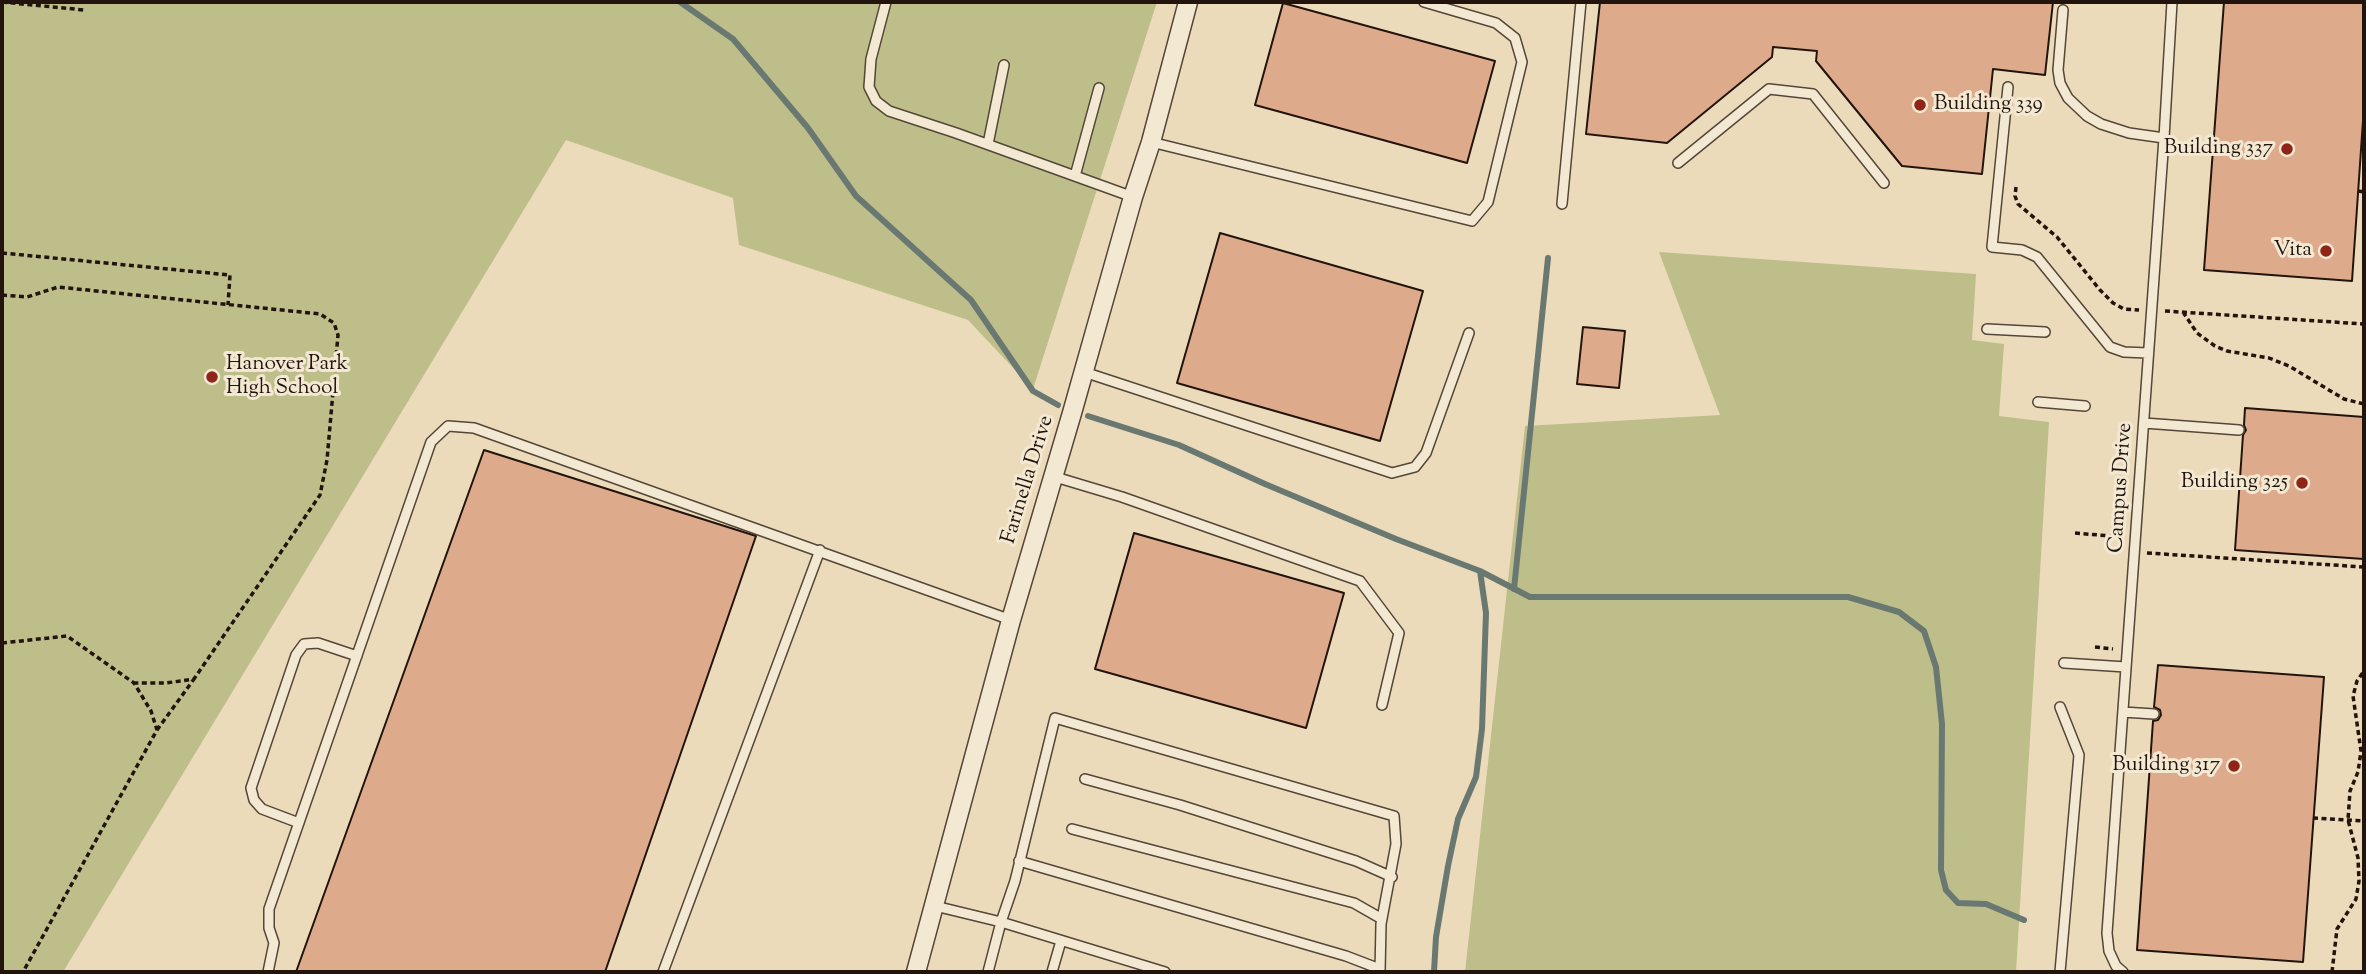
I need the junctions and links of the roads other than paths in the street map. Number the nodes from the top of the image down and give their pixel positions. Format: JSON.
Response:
{"nodes":[{"id":1,"x":886,"y":2,"type":"edge"},
{"id":2,"x":1188,"y":2,"type":"edge"},
{"id":3,"x":1424,"y":2,"type":"edge"},
{"id":4,"x":1581,"y":2,"type":"edge"},
{"id":5,"x":2172,"y":2,"type":"edge"},
{"id":6,"x":2063,"y":10,"type":"dead end"},
{"id":7,"x":1004,"y":65,"type":"dead end"},
{"id":8,"x":2008,"y":87,"type":"dead end"},
{"id":9,"x":1099,"y":88,"type":"dead end"},
{"id":10,"x":2164,"y":138,"type":"junction"},
{"id":11,"x":1151,"y":142,"type":"junction"},
{"id":12,"x":988,"y":144,"type":"junction"},
{"id":13,"x":1678,"y":163,"type":"dead end"},
{"id":14,"x":1075,"y":176,"type":"junction"},
{"id":15,"x":1884,"y":183,"type":"dead end"},
{"id":16,"x":1133,"y":197,"type":"junction"},
{"id":17,"x":1562,"y":204,"type":"dead end"},
{"id":18,"x":1987,"y":329,"type":"dead end"},
{"id":19,"x":2045,"y":332,"type":"dead end"},
{"id":20,"x":1469,"y":333,"type":"dead end"},
{"id":21,"x":2148,"y":353,"type":"junction"},
{"id":22,"x":1084,"y":372,"type":"junction"},
{"id":23,"x":2038,"y":402,"type":"dead end"},
{"id":24,"x":2085,"y":407,"type":"dead end"},
{"id":25,"x":2144,"y":423,"type":"junction"},
{"id":26,"x":2239,"y":430,"type":"dead end"},
{"id":27,"x":1052,"y":476,"type":"junction"},
{"id":28,"x":820,"y":550,"type":"junction"},
{"id":29,"x":1011,"y":620,"type":"junction"},
{"id":30,"x":357,"y":656,"type":"junction"},
{"id":31,"x":2064,"y":663,"type":"dead end"},
{"id":32,"x":2126,"y":667,"type":"junction"},
{"id":33,"x":1382,"y":705,"type":"dead end"},
{"id":34,"x":2060,"y":707,"type":"dead end"},
{"id":35,"x":2123,"y":712,"type":"junction"},
{"id":36,"x":2154,"y":715,"type":"dead end"},
{"id":37,"x":1086,"y":779,"type":"dead end"},
{"id":38,"x":299,"y":823,"type":"junction"},
{"id":39,"x":1072,"y":829,"type":"dead end"},
{"id":40,"x":1019,"y":861,"type":"junction"},
{"id":41,"x":1392,"y":877,"type":"junction"},
{"id":42,"x":935,"y":906,"type":"junction"},
{"id":43,"x":1382,"y":919,"type":"junction"},
{"id":44,"x":1001,"y":922,"type":"junction"},
{"id":45,"x":1062,"y":941,"type":"junction"},
{"id":46,"x":1380,"y":971,"type":"edge"},
{"id":47,"x":268,"y":972,"type":"edge"},
{"id":48,"x":663,"y":972,"type":"edge"},
{"id":49,"x":916,"y":972,"type":"edge"},
{"id":50,"x":988,"y":972,"type":"edge"},
{"id":51,"x":1052,"y":972,"type":"edge"},
{"id":52,"x":1165,"y":972,"type":"edge"},
{"id":53,"x":2060,"y":972,"type":"edge"},
{"id":54,"x":2123,"y":972,"type":"edge"}],
"edges":[{"from":1,"to":12,"type":"lane"},
{"from":2,"to":11,"type":"street","name":"Farinella Drive"},
{"from":3,"to":11,"type":"lane"},
{"from":4,"to":17,"type":"lane"},
{"from":5,"to":10,"type":"lane","name":"Campus Drive"},
{"from":6,"to":10,"type":"lane"},
{"from":7,"to":12,"type":"lane"},
{"from":8,"to":21,"type":"lane"},
{"from":9,"to":14,"type":"lane"},
{"from":10,"to":21,"type":"lane","name":"Campus Drive"},
{"from":11,"to":16,"type":"street","name":"Farinella Drive"},
{"from":12,"to":14,"type":"lane"},
{"from":13,"to":15,"type":"lane"},
{"from":14,"to":16,"type":"lane"},
{"from":16,"to":22,"type":"street","name":"Farinella Drive"},
{"from":18,"to":19,"type":"lane"},
{"from":20,"to":22,"type":"lane"},
{"from":21,"to":25,"type":"lane","name":"Campus Drive"},
{"from":22,"to":27,"type":"street","name":"Farinella Drive"},
{"from":23,"to":24,"type":"lane"},
{"from":25,"to":26,"type":"lane"},
{"from":25,"to":32,"type":"lane","name":"Campus Drive"},
{"from":27,"to":29,"type":"street","name":"Farinella Drive"},
{"from":27,"to":33,"type":"lane"},
{"from":28,"to":29,"type":"lane"},
{"from":28,"to":30,"type":"lane"},
{"from":28,"to":48,"type":"lane"},
{"from":29,"to":42,"type":"street","name":"Farinella Drive"},
{"from":30,"to":38,"type":"lane"},
{"from":30,"to":38,"type":"lane"},
{"from":31,"to":32,"type":"lane"},
{"from":32,"to":35,"type":"lane","name":"Campus Drive"},
{"from":34,"to":53,"type":"lane"},
{"from":35,"to":36,"type":"lane"},
{"from":35,"to":54,"type":"lane","name":"Campus Drive"},
{"from":37,"to":41,"type":"lane"},
{"from":38,"to":47,"type":"lane"},
{"from":39,"to":43,"type":"lane"},
{"from":40,"to":41,"type":"lane"},
{"from":40,"to":44,"type":"lane"},
{"from":40,"to":46,"type":"lane"},
{"from":41,"to":43,"type":"lane"},
{"from":42,"to":44,"type":"lane"},
{"from":42,"to":49,"type":"street","name":"Farinella Drive"},
{"from":43,"to":46,"type":"lane"},
{"from":44,"to":45,"type":"lane"},
{"from":44,"to":50,"type":"lane"},
{"from":45,"to":51,"type":"lane"},
{"from":45,"to":52,"type":"lane"}]}
